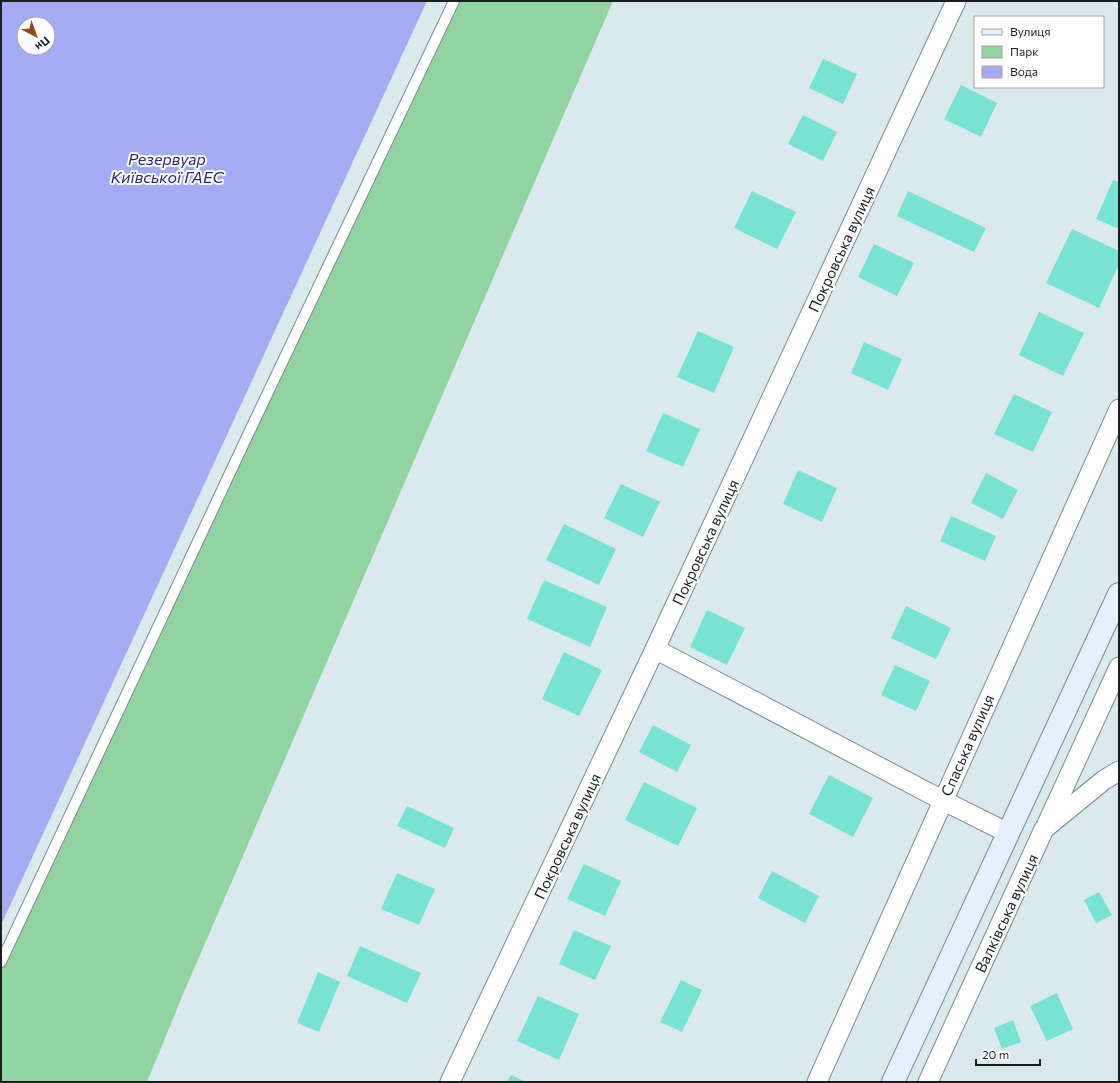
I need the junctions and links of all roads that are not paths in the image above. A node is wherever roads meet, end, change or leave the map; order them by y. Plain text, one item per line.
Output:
1 (454, 1) edge
2 (956, 1) edge
3 (1119, 409) edge
4 (1119, 594) edge
5 (656, 649) junction
6 (1119, 667) edge
7 (1119, 771) edge
8 (942, 800) junction
9 (1044, 829) junction
10 (1008, 833) junction
11 (1, 962) edge
12 (450, 1082) edge
13 (817, 1082) edge
14 (893, 1082) edge
15 (928, 1082) edge

1 - 11 lane
2 - 5 street, Покровська вулиця
3 - 8 street, Спаська вулиця
4 - 10 street
5 - 8 street
5 - 12 street, Покровська вулиця
6 - 9 street
7 - 9 street, Валківська вулиця
8 - 10 street
8 - 13 street, Спаська вулиця
9 - 15 street, Валківська вулиця
10 - 14 street

